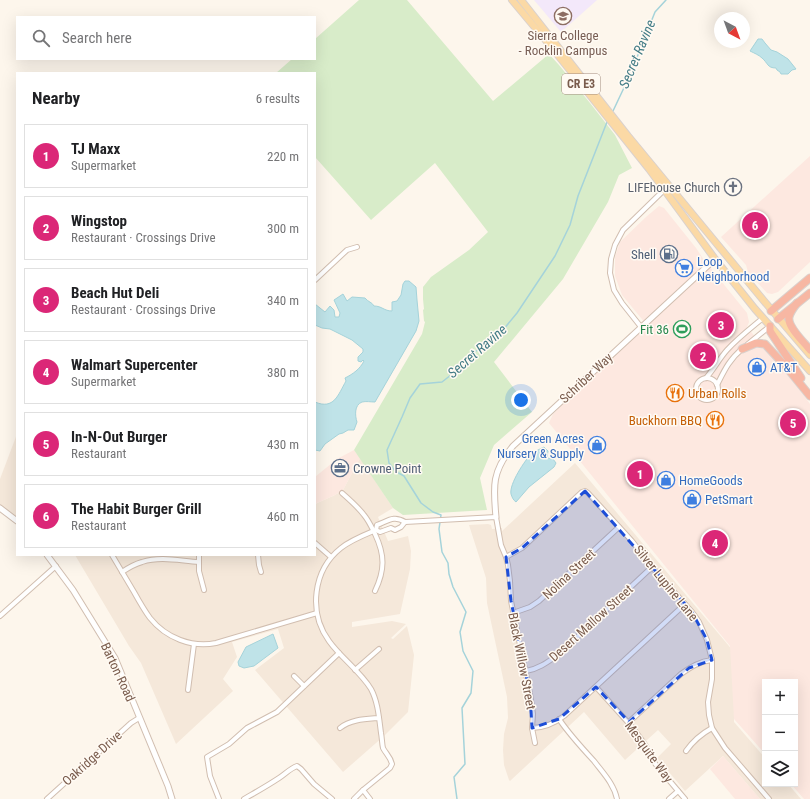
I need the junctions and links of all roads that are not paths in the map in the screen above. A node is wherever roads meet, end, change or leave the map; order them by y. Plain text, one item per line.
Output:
1 (512, 0) edge
2 (521, 0) edge
3 (666, 188) junction
4 (356, 246) dead end
5 (715, 259) junction
6 (810, 278) edge
7 (316, 279) edge
8 (810, 293) edge
9 (797, 303) junction
10 (772, 311) junction
11 (763, 318) junction
12 (778, 318) junction
13 (770, 326) junction
14 (641, 327) junction
15 (742, 349) junction
16 (810, 350) edge
17 (810, 356) edge
18 (810, 371) edge
19 (706, 378) junction
20 (717, 385) junction
21 (810, 391) edge
22 (810, 396) edge
23 (342, 493) dead end
24 (0, 508) edge
25 (496, 517) junction
26 (16, 520) edge
27 (390, 520) junction
28 (405, 522) junction
29 (619, 527) junction
30 (391, 528) junction
31 (375, 531) junction
32 (316, 544) edge
33 (48, 556) edge
34 (113, 556) edge
35 (199, 556) edge
36 (258, 556) edge
37 (331, 557) junction
38 (506, 557) junction
39 (199, 562) junction
40 (56, 566) junction
41 (652, 567) junction
42 (122, 572) junction
43 (261, 572) dead end
44 (204, 590) dead end
45 (375, 590) dead end
46 (685, 604) junction
47 (317, 613) junction
48 (513, 613) junction
49 (0, 616) edge
50 (194, 644) junction
51 (380, 649) dead end
52 (339, 653) junction
53 (712, 660) junction
54 (355, 670) junction
55 (526, 671) junction
56 (294, 676) dead end
57 (304, 686) junction
58 (596, 687) junction
59 (188, 690) dead end
60 (139, 718) junction
61 (379, 718) junction
62 (559, 719) junction
63 (629, 722) junction
64 (340, 728) dead end
65 (532, 728) junction
66 (712, 728) junction
67 (535, 743) dead end
68 (686, 751) dead end
69 (363, 790) junction
70 (678, 791) junction
71 (47, 799) edge
72 (172, 799) edge
73 (219, 799) edge
74 (244, 799) edge
75 (332, 799) edge
76 (354, 799) edge
77 (370, 799) edge
78 (617, 799) edge
79 (669, 799) edge
80 (685, 799) edge
81 (769, 799) edge

1 - 3 main road, CR E3
2 - 3 main road, CR E3
3 - 5 main road, CR E3
3 - 10 main road, CR E3
3 - 14 street
4 - 7 street
5 - 11 main road, CR E3
5 - 14 street, Schriber Way
6 - 10 highway
8 - 9 highway
9 - 12 highway
9 - 16 highway
10 - 11 main road
10 - 12 main road, CR E3
11 - 13 main road, CR E3
11 - 19 street
12 - 13 main road
12 - 17 main road, CR E3
13 - 15 street
13 - 18 main road, CR E3
13 - 21 highway
14 - 25 street, Schriber Way
15 - 20 street
15 - 22 highway
19 - 20 street
19 - 20 street
23 - 31 street
24 - 26 street
25 - 28 street
25 - 38 street, Black Willow Street
27 - 28 street
27 - 30 street
27 - 31 street
28 - 30 street
29 - 38 street, Silver Lupine Lane
29 - 41 street, Silver Lupine Lane
29 - 48 street, Nolina Street
30 - 31 street
31 - 37 street
31 - 45 street
32 - 37 street
33 - 40 street, Barton Road
34 - 42 street
35 - 39 street
36 - 43 street
37 - 47 street
38 - 48 street, Black Willow Street
39 - 42 street
39 - 44 street
40 - 49 street
40 - 60 street, Barton Road
41 - 46 street, Silver Lupine Lane
41 - 55 street, Desert Mallow Street
42 - 50 street
46 - 53 street, Silver Lupine Lane
46 - 58 street, Black Willow Street
47 - 50 street
47 - 52 street
48 - 55 street, Black Willow Street
50 - 59 street
51 - 54 street
52 - 54 street
52 - 57 street
53 - 63 street
53 - 66 street, Silver Lupine Lane
54 - 61 street
55 - 65 street, Black Willow Street
56 - 57 street
57 - 73 street
58 - 62 street, Black Willow Street
58 - 63 street, Mesquite Way
60 - 71 street, Oakridge Drive
60 - 72 street, Barton Road
61 - 64 street
61 - 69 street
62 - 65 street, Black Willow Street
62 - 78 street
63 - 70 street, Mesquite Way
65 - 67 street
66 - 68 street
66 - 81 street, Silver Lupine Lane
69 - 76 street
69 - 77 street
70 - 79 street
70 - 80 street, Mesquite Way
74 - 75 street

